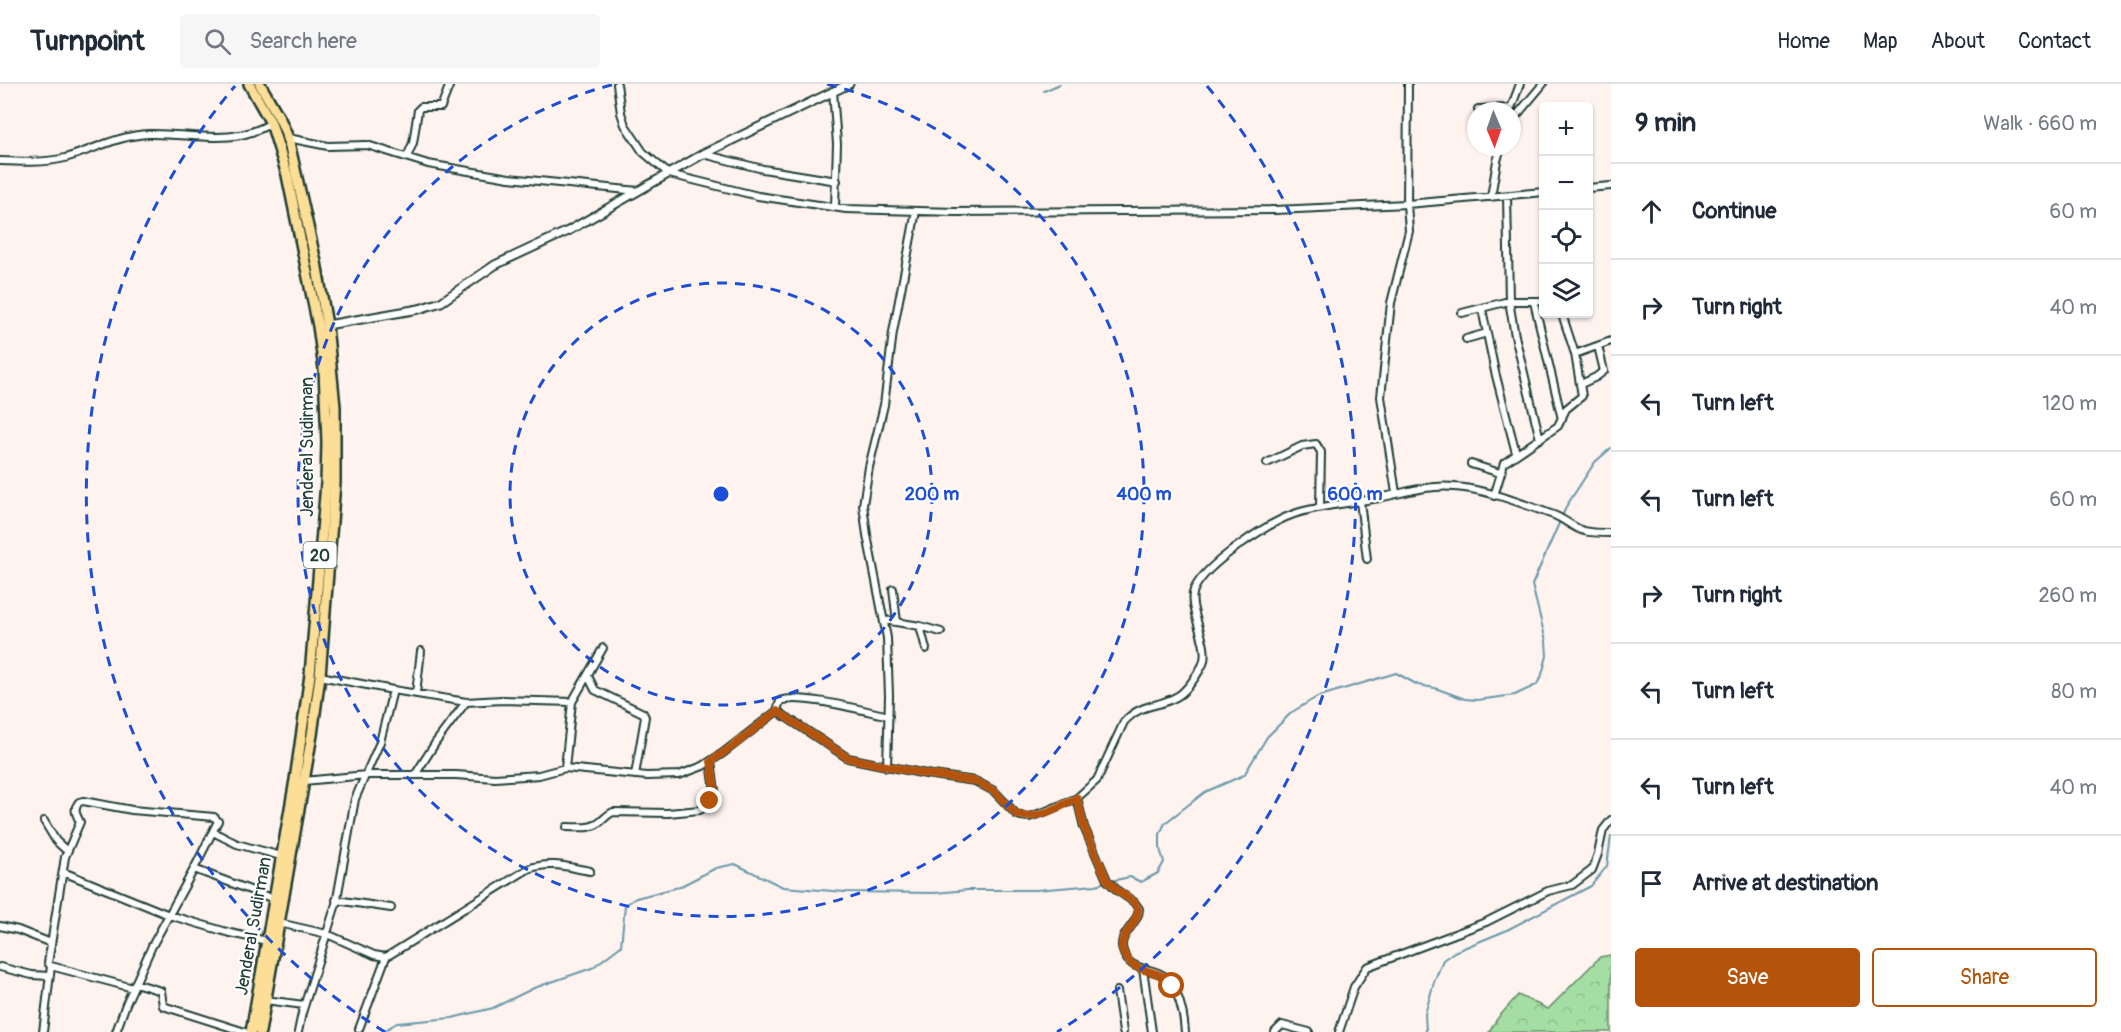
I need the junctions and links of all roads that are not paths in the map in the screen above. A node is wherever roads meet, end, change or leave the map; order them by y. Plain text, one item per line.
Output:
1 (249, 84) edge
2 (260, 84) edge
3 (450, 84) edge
4 (617, 84) edge
5 (849, 84) edge
6 (1408, 84) edge
7 (1520, 84) edge
8 (1543, 84) edge
9 (833, 91) junction
10 (1514, 102) edge
11 (1521, 111) edge
12 (271, 123) junction
13 (288, 138) junction
14 (703, 154) junction
15 (407, 156) junction
16 (1498, 156) edge
17 (0, 161) edge
18 (669, 174) junction
19 (837, 181) junction
20 (1611, 186) edge
21 (1593, 188) edge
22 (638, 191) junction
23 (1539, 192) edge
24 (1507, 195) junction
25 (1491, 197) junction
26 (1407, 204) junction
27 (835, 207) junction
28 (916, 211) junction
29 (1509, 301) junction
30 (1534, 302) junction
31 (1539, 302) edge
32 (1482, 309) junction
33 (1462, 313) dead end
34 (1563, 318) edge
35 (327, 325) junction
36 (1487, 333) junction
37 (1466, 339) dead end
38 (1611, 340) edge
39 (1598, 346) junction
40 (1575, 354) junction
41 (1581, 384) junction
42 (1562, 419) junction
43 (1540, 439) junction
44 (1516, 453) junction
45 (1267, 463) dead end
46 (1471, 464) dead end
47 (1500, 473) junction
48 (1396, 494) junction
49 (1494, 496) junction
50 (1360, 501) junction
51 (1320, 507) junction
52 (1611, 532) edge
53 (1367, 559) dead end
54 (893, 589) dead end
55 (884, 620) junction
56 (897, 622) junction
57 (920, 626) junction
58 (941, 632) dead end
59 (603, 648) dead end
60 (926, 649) dead end
61 (421, 651) dead end
62 (588, 675) junction
63 (320, 676) junction
64 (393, 690) junction
65 (416, 693) junction
66 (466, 702) junction
67 (572, 702) junction
68 (777, 711) junction
69 (888, 716) junction
70 (711, 761) junction
71 (887, 767) junction
72 (565, 768) junction
73 (366, 775) junction
74 (416, 775) junction
75 (635, 775) junction
76 (304, 781) junction
77 (1077, 798) junction
78 (1611, 820) edge
79 (44, 821) dead end
80 (567, 827) dead end
81 (213, 832) junction
82 (67, 851) junction
83 (281, 856) junction
84 (194, 869) junction
85 (590, 871) dead end
86 (63, 873) junction
87 (274, 899) junction
88 (336, 900) junction
89 (391, 908) dead end
90 (169, 915) junction
91 (279, 923) junction
92 (0, 926) edge
93 (327, 934) junction
94 (267, 941) junction
95 (51, 943) junction
96 (386, 957) junction
97 (51, 966) junction
98 (0, 967) edge
99 (1143, 969) junction
100 (50, 976) junction
101 (134, 986) junction
102 (1117, 991) dead end
103 (266, 1000) junction
104 (304, 1005) junction
105 (359, 1029) dead end
106 (43, 1032) edge
107 (116, 1032) edge
108 (245, 1032) edge
109 (251, 1032) edge
110 (260, 1032) edge
111 (298, 1032) edge
112 (1123, 1032) edge
113 (1152, 1032) edge
114 (1185, 1032) edge
115 (1275, 1032) edge
116 (1309, 1032) edge
117 (1339, 1032) edge

1 - 12 highway, Jenderal Sudirman / 20
2 - 13 highway, 20
3 - 15 street
4 - 18 street
5 - 9 street
6 - 26 street
7 - 10 street
8 - 11 street
9 - 14 street
9 - 19 street
12 - 17 street
12 - 83 highway, Jenderal Sudirman / 20
13 - 15 street
13 - 35 highway, 20
14 - 18 street
14 - 19 street
15 - 22 street
16 - 25 street
18 - 22 street
18 - 27 street
19 - 27 street
20 - 21 street
22 - 35 street
23 - 24 street
24 - 25 street
24 - 29 street
25 - 26 street
26 - 28 street
26 - 48 street
27 - 28 street
28 - 55 street
29 - 30 street
29 - 32 street
29 - 43 street
30 - 31 street
30 - 42 street
32 - 33 street
32 - 36 street
34 - 40 street
35 - 63 highway, 20
36 - 37 street
36 - 44 street
38 - 39 street
39 - 40 street
39 - 41 street
40 - 41 street
41 - 42 street
42 - 43 street
43 - 44 street
44 - 47 street
45 - 51 street
46 - 47 street
47 - 49 street
48 - 49 street
48 - 50 street
49 - 52 street
50 - 51 street
50 - 53 street
51 - 77 street
54 - 56 street
55 - 56 street
55 - 69 street
56 - 57 street
57 - 58 street
57 - 60 street
59 - 62 street
61 - 65 street
62 - 67 street
62 - 75 street
63 - 64 street
63 - 76 highway, 20
64 - 65 street
64 - 73 street
65 - 66 street
66 - 67 street
66 - 74 street
67 - 72 street
68 - 69 street
68 - 70 street
68 - 71 street
69 - 71 street
70 - 75 street
70 - 80 street
71 - 77 street
72 - 74 street
72 - 75 street
73 - 74 street
73 - 76 street
73 - 88 street
76 - 91 highway, 20
77 - 99 street
78 - 117 street
79 - 82 street
81 - 82 street
81 - 83 street
81 - 84 street
82 - 86 street
83 - 87 highway, Jenderal Sudirman / 20
84 - 87 street
84 - 90 street
85 - 96 street
86 - 90 street
86 - 95 street
87 - 94 highway, Jenderal Sudirman / 20
88 - 89 street
88 - 93 street
90 - 94 street
90 - 101 street
91 - 93 street
91 - 103 highway, 20
92 - 95 street
93 - 96 street
93 - 104 street
94 - 109 highway, Jenderal Sudirman / 20
95 - 97 street
96 - 105 street
97 - 100 street
97 - 101 street
98 - 100 street
99 - 113 street
99 - 114 street
100 - 106 street
101 - 107 street
101 - 108 street
102 - 112 street
103 - 104 street
103 - 110 highway, 20
104 - 111 street
115 - 116 street

